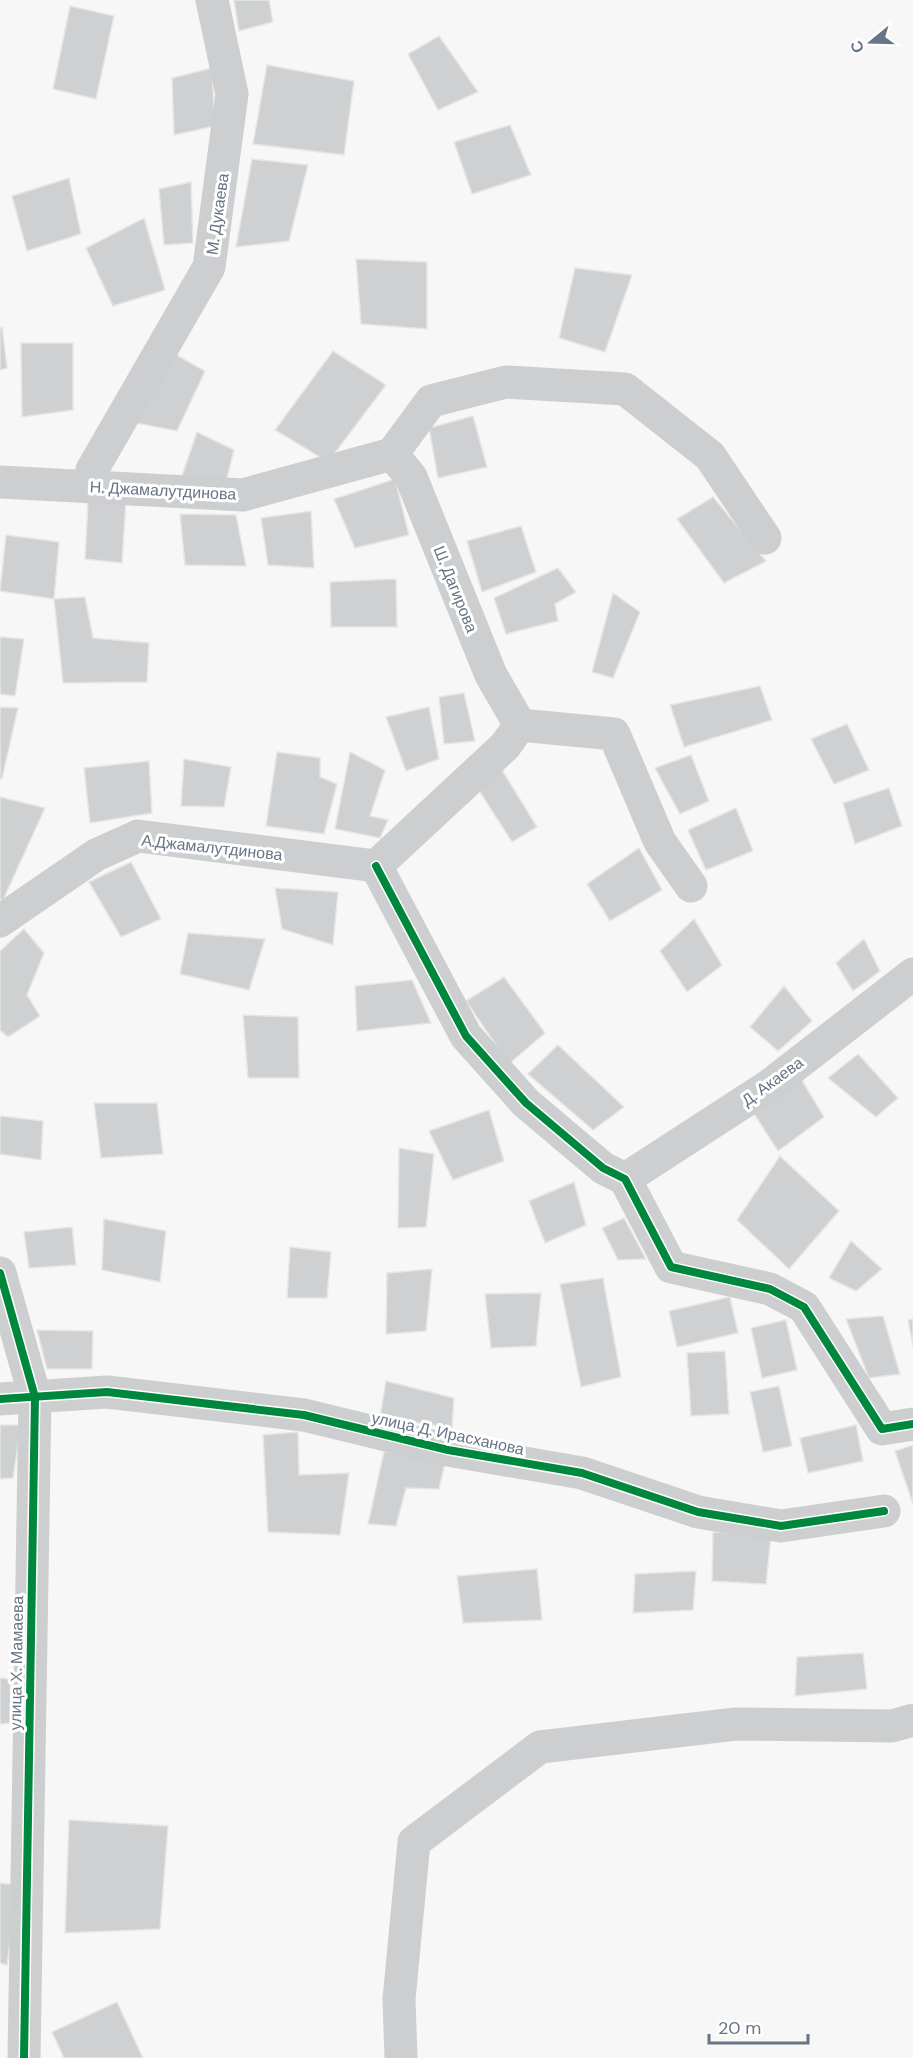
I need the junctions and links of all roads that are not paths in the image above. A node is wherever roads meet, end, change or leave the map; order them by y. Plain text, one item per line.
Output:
1 (212, 0) edge
2 (392, 454) junction
3 (92, 470) dead end
4 (0, 482) edge
5 (765, 538) dead end
6 (520, 725) junction
7 (376, 866) junction
8 (691, 886) dead end
9 (0, 921) edge
10 (913, 974) edge
11 (625, 1179) junction
12 (0, 1273) edge
13 (35, 1397) junction
14 (0, 1399) edge
15 (913, 1424) edge
16 (884, 1511) dead end
17 (913, 1720) edge
18 (24, 2058) edge
19 (401, 2058) edge

1 - 3 street, М. Дукаева
2 - 4 street, Н. Джамалутдинова
2 - 5 street
2 - 6 street, Ш. Дагирова
6 - 7 street
6 - 8 street
7 - 9 street, А.Джамалутдинова
7 - 11 street
10 - 11 street, Д. Акаева
11 - 15 street
12 - 13 street, улица Х. Мамаева
13 - 14 street, улица Д. Ирасханова
13 - 16 street, улица Д. Ирасханова
13 - 18 street, улица Х. Мамаева
17 - 19 street

